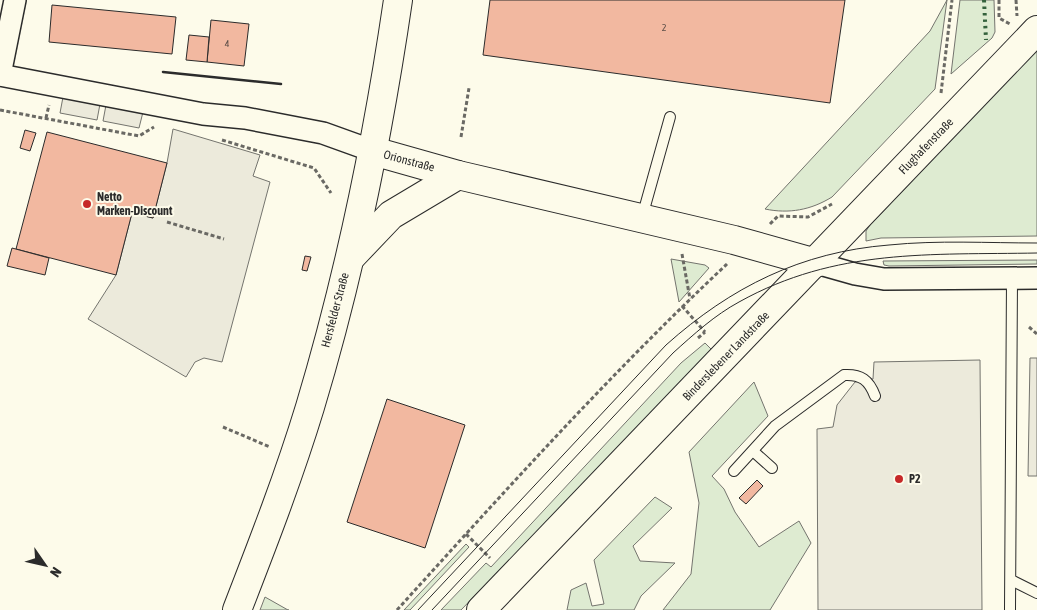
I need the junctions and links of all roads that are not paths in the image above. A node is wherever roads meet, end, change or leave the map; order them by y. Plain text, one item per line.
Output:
1 (15, 0) edge
2 (398, 0) edge
3 (1027, 29) edge
4 (0, 75) edge
5 (670, 117) dead end
6 (373, 151) junction
7 (458, 175) junction
8 (642, 218) junction
9 (349, 260) junction
10 (816, 263) junction
11 (1037, 278) edge
12 (1012, 279) junction
13 (875, 396) dead end
14 (753, 451) junction
15 (772, 468) dead end
16 (734, 471) dead end
17 (1011, 580) junction
18 (1037, 594) edge
19 (237, 610) edge
20 (481, 610) edge
21 (1010, 610) edge

1 - 4 street
2 - 6 street, Hersfelder Straße
3 - 10 street, Flughafenstraße
4 - 6 street, Orionstraße
5 - 8 lane
6 - 7 street, Orionstraße
6 - 9 street, Hersfelder Straße
7 - 8 street, Orionstraße
7 - 9 street
8 - 10 street, Orionstraße
9 - 19 street, Hersfelder Straße
10 - 12 street
10 - 20 street, Binderslebener Landstraße
11 - 12 street
12 - 17 lane
13 - 14 lane
14 - 15 lane
14 - 16 lane
17 - 18 lane
17 - 21 lane

